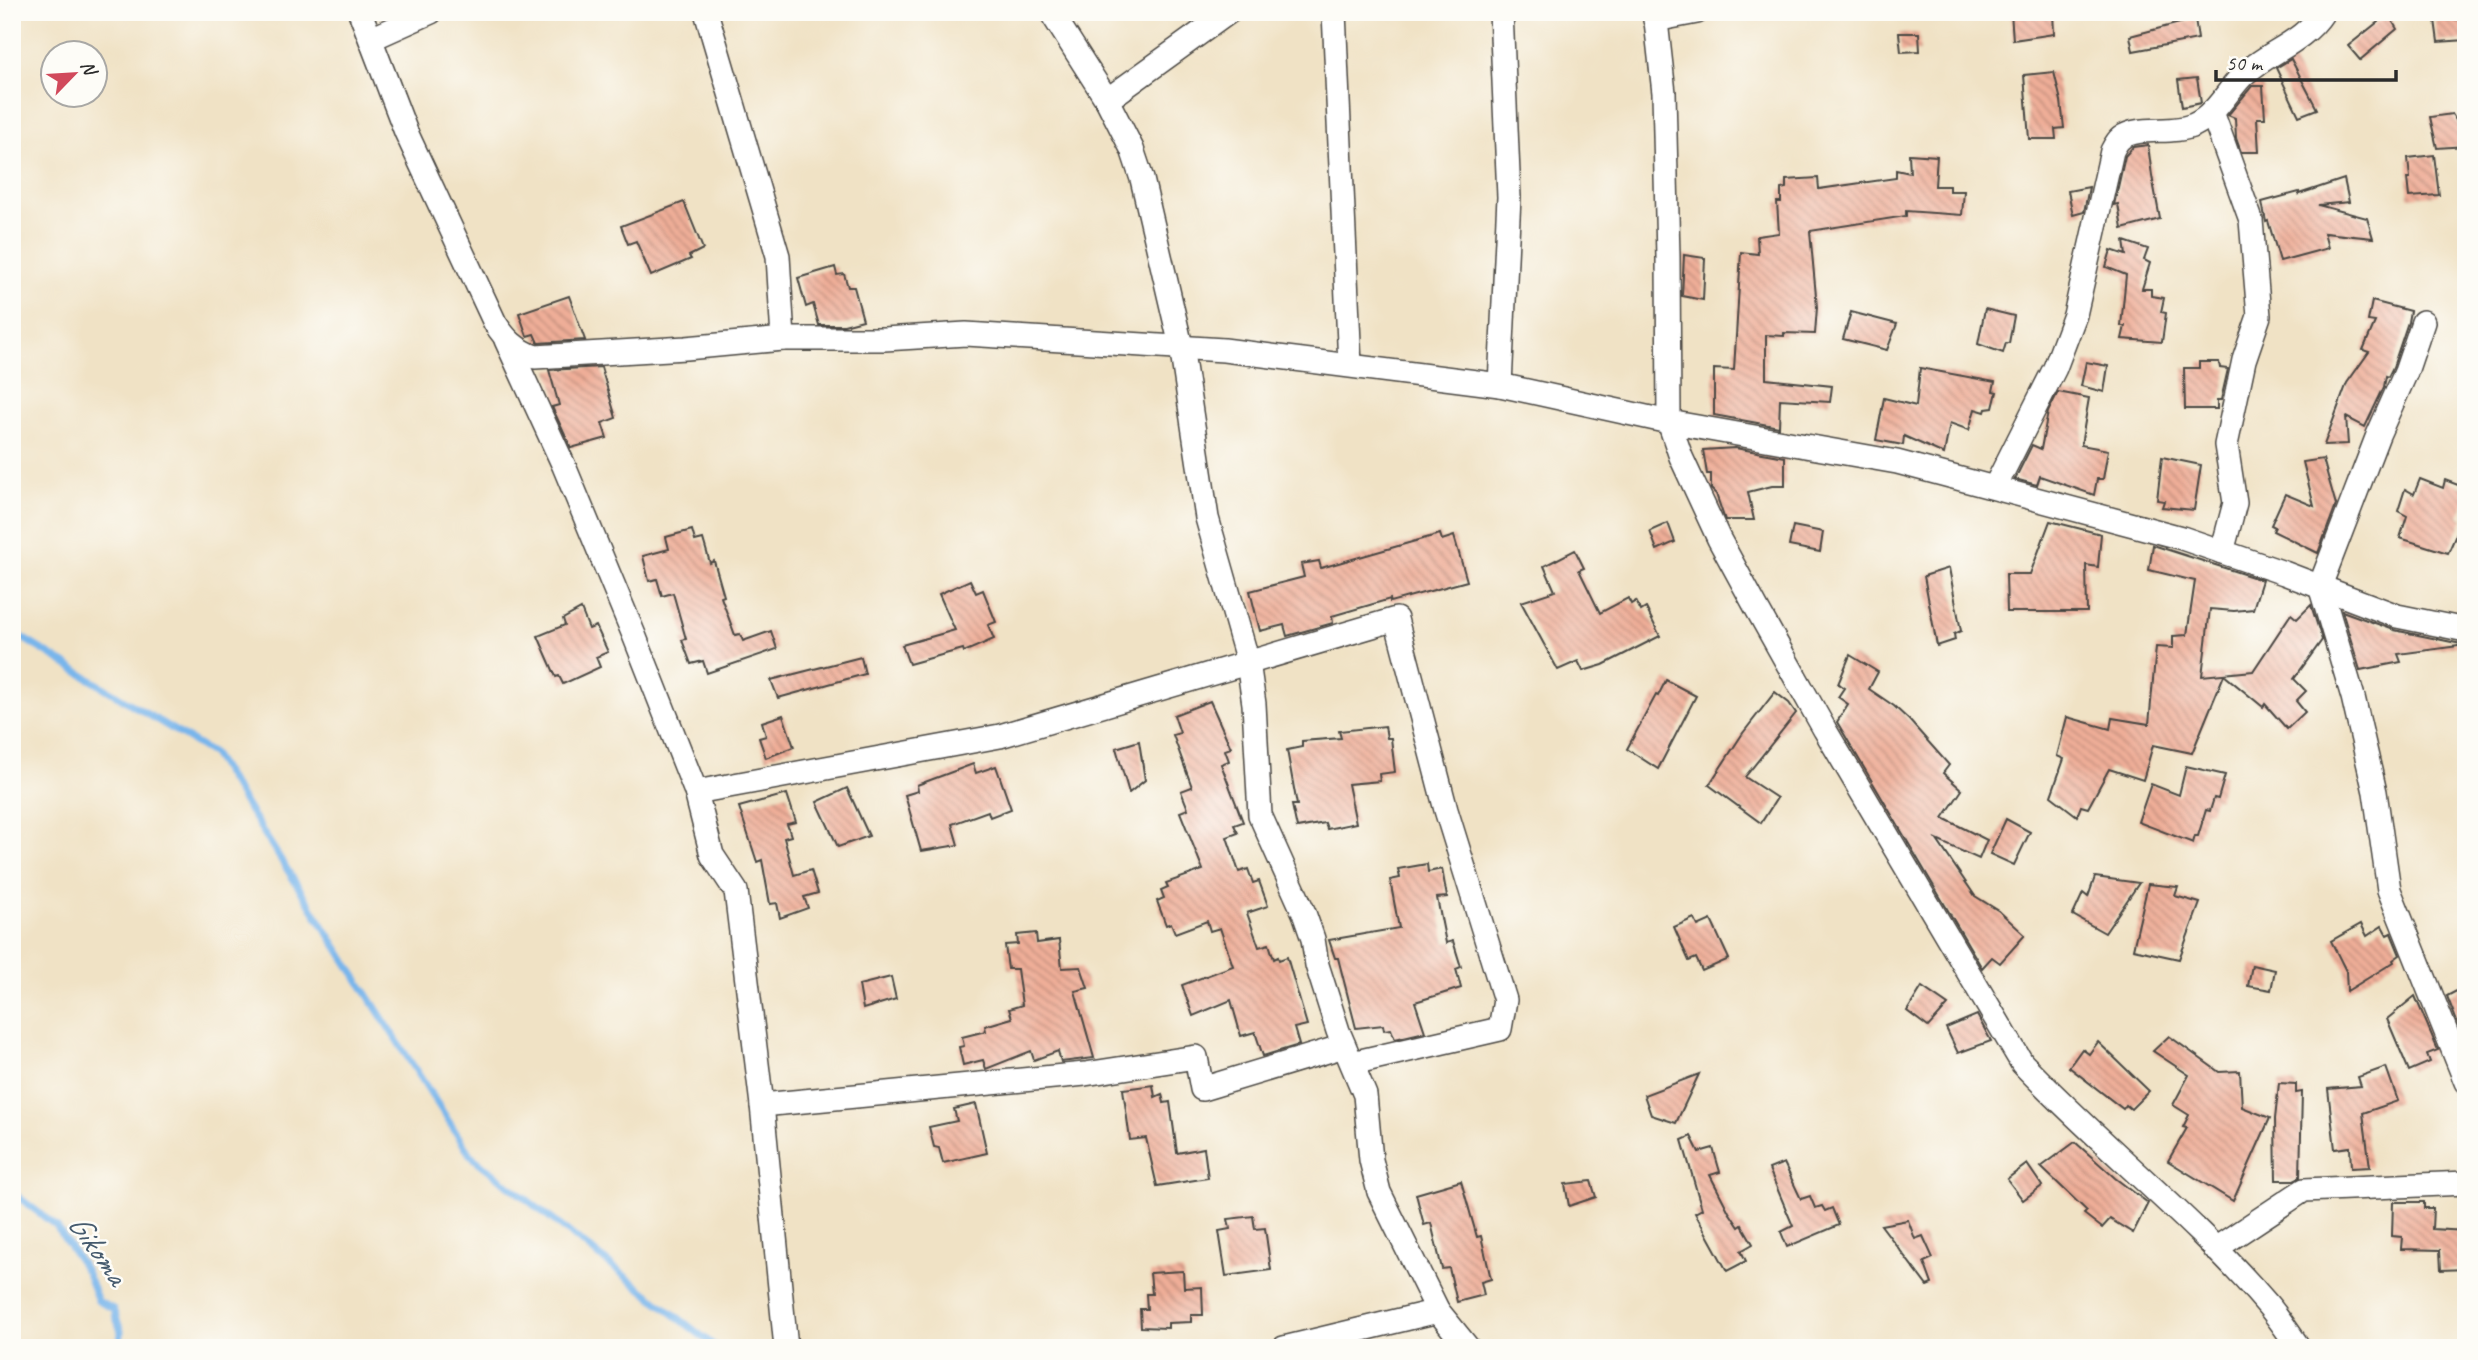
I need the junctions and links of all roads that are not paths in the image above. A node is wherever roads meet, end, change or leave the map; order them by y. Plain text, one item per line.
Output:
1 (360, 12) edge
2 (431, 12) edge
3 (706, 12) edge
4 (1051, 12) edge
5 (1229, 12) edge
6 (1334, 12) edge
7 (1501, 12) edge
8 (1697, 12) edge
9 (2323, 12) edge
10 (1655, 16) edge
11 (371, 39) junction
12 (1107, 100) junction
13 (2212, 112) junction
14 (2423, 322) dead end
15 (783, 338) junction
16 (506, 340) junction
17 (1181, 346) junction
18 (1350, 365) junction
19 (1500, 385) junction
20 (1669, 422) junction
21 (1995, 487) junction
22 (2222, 552) junction
23 (2320, 586) junction
24 (2466, 630) edge
25 (1248, 662) junction
26 (696, 792) junction
27 (1348, 1054) junction
28 (2466, 1082) edge
29 (762, 1105) junction
30 (2466, 1183) edge
31 (2215, 1249) junction
32 (1438, 1311) junction
33 (786, 1348) edge
34 (1284, 1348) edge
35 (1468, 1348) edge
36 (2299, 1348) edge

1 - 11 street
2 - 11 street
3 - 15 street
4 - 12 street
5 - 12 street
6 - 18 street
7 - 19 street
8 - 10 street
9 - 13 street
10 - 20 street
11 - 16 street
12 - 17 street
13 - 21 street
13 - 22 street
14 - 23 street
15 - 16 street
15 - 17 street
16 - 26 street
17 - 18 street
17 - 25 street
18 - 19 street
19 - 20 street
20 - 21 street
20 - 31 street
21 - 22 street
22 - 23 street
23 - 24 street
23 - 28 street
25 - 26 street
25 - 27 street
25 - 27 street
26 - 29 street
27 - 29 street
27 - 32 street
29 - 33 street
30 - 31 street
31 - 36 street
32 - 34 street
32 - 35 street

